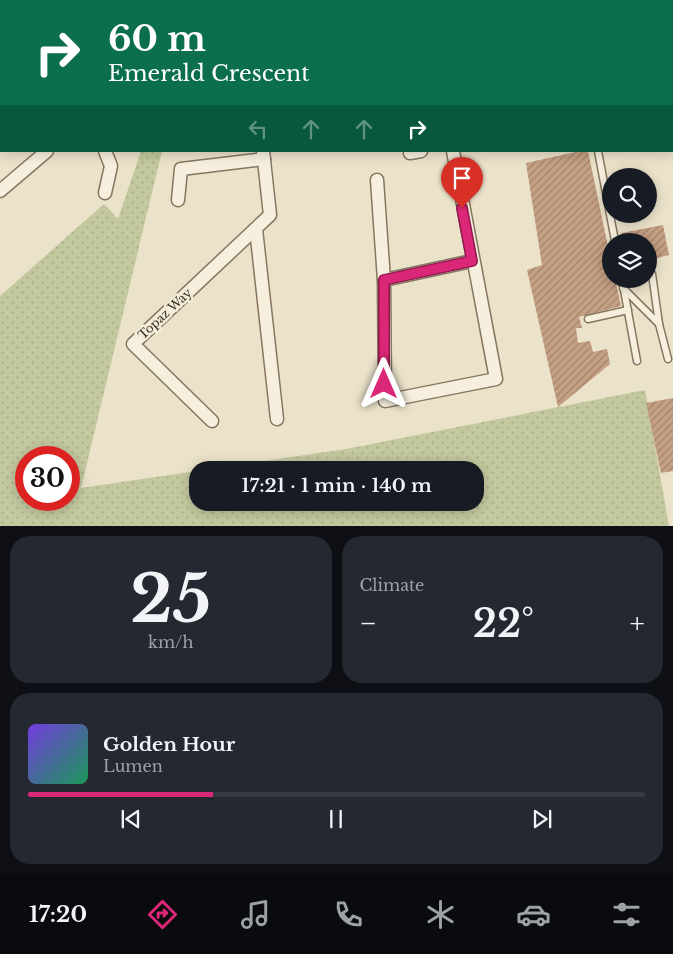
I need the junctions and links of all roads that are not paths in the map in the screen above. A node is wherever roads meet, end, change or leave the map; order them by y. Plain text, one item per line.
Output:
1 (46, 152) edge
2 (105, 152) edge
3 (453, 152) edge
4 (598, 152) edge
5 (264, 155) edge
6 (376, 180) dead end
7 (0, 190) edge
8 (105, 193) dead end
9 (178, 200) dead end
10 (256, 228) junction
11 (613, 233) edge
12 (472, 261) junction
13 (384, 280) junction
14 (623, 288) joint
15 (654, 288) edge
16 (628, 310) junction
17 (588, 319) dead end
18 (659, 324) junction
19 (668, 359) dead end
20 (637, 361) dead end
21 (277, 419) dead end
22 (212, 420) dead end

1 - 7 street
2 - 8 street
3 - 12 street
4 - 11 lane
5 - 9 street, Topaz Way
5 - 10 street, Topaz Way
6 - 13 street
10 - 21 street
10 - 22 street, Topaz Way
12 - 13 street
12 - 13 street
14 - 16 lane
14 - 18 lane
15 - 18 lane
16 - 17 lane
16 - 20 lane
18 - 19 lane

